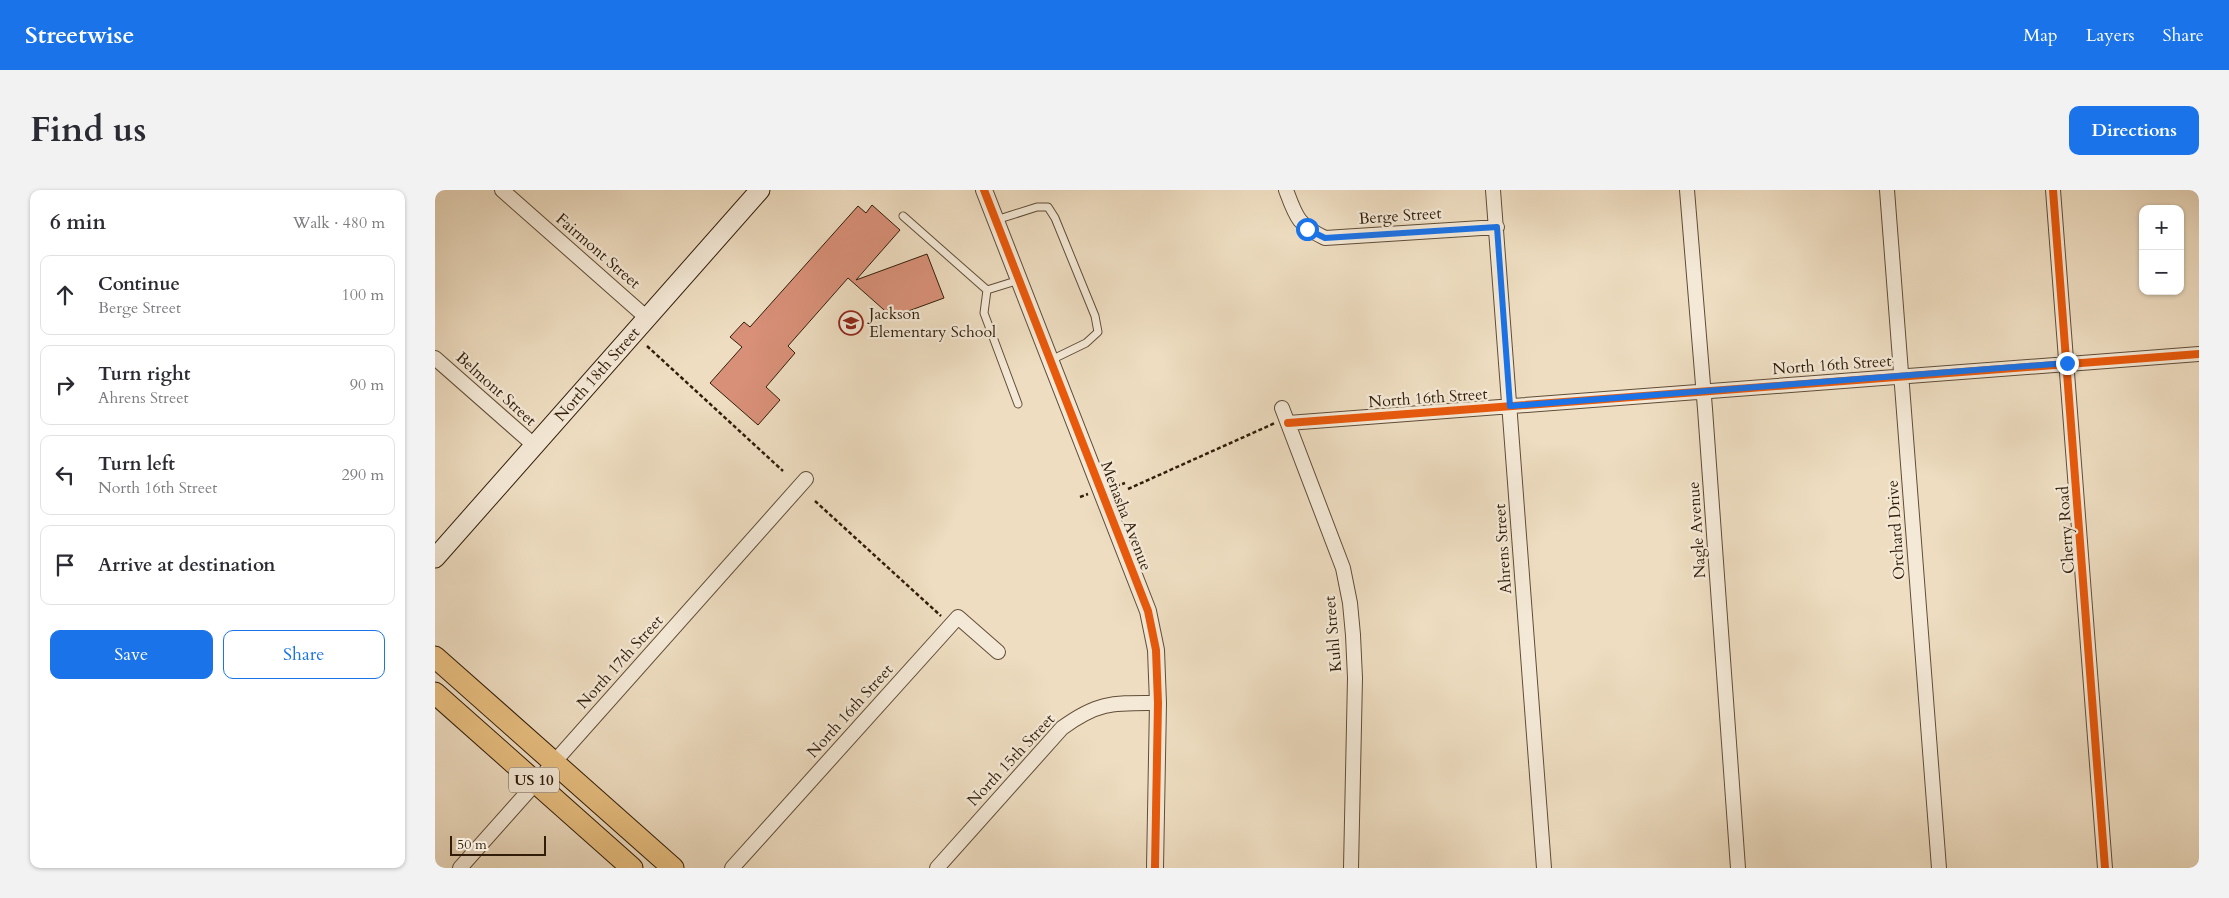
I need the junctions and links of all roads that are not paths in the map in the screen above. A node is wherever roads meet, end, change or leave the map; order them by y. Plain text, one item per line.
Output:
1 (502, 190) edge
2 (759, 190) edge
3 (984, 190) edge
4 (1286, 190) edge
5 (1493, 190) edge
6 (1687, 190) edge
7 (1887, 190) edge
8 (2053, 190) edge
9 (903, 216) dead end
10 (996, 220) junction
11 (1497, 227) junction
12 (1019, 280) junction
13 (987, 290) junction
14 (647, 318) junction
15 (2199, 354) edge
16 (435, 358) edge
17 (1051, 361) junction
18 (2067, 363) junction
19 (1902, 377) junction
20 (1704, 392) junction
21 (1018, 404) dead end
22 (1510, 406) junction
23 (1282, 408) dead end
24 (1281, 423) junction
25 (535, 446) junction
26 (806, 480) dead end
27 (435, 558) edge
28 (998, 652) dead end
29 (435, 657) edge
30 (435, 693) edge
31 (1158, 702) junction
32 (554, 763) junction
33 (536, 782) junction
34 (460, 868) edge
35 (632, 868) edge
36 (673, 868) edge
37 (732, 868) edge
38 (937, 868) edge
39 (1155, 868) edge
40 (1351, 868) edge
41 (1543, 868) edge
42 (1738, 868) edge
43 (1939, 868) edge
44 (2105, 868) edge

1 - 14 street, Fairmont Street
2 - 14 main road, North 18th Street
3 - 10 street, Menasha Avenue
4 - 11 street, Berge Street
5 - 11 street, Ahrens Street
6 - 20 street, Nagle Avenue
7 - 19 street, Orchard Drive
8 - 18 street, Cherry Road
9 - 13 lane
10 - 12 street, Menasha Avenue
10 - 17 lane
11 - 22 street, Ahrens Street
12 - 13 lane
12 - 17 street, Menasha Avenue
13 - 21 lane
14 - 25 main road, North 18th Street
15 - 18 street, North 16th Street
16 - 25 street, Belmont Street
17 - 31 street, Menasha Avenue
18 - 19 street, North 16th Street
18 - 44 street, Cherry Road
19 - 20 street, North 16th Street
19 - 43 street, Orchard Drive
20 - 22 street, North 16th Street
20 - 42 street, Nagle Avenue
22 - 24 street, North 16th Street
22 - 41 street, Ahrens Street
23 - 24 street, Kuhl Street
24 - 40 street, Kuhl Street
25 - 27 main road, North 18th Street
26 - 32 street, North 17th Street
28 - 37 street, North 16th Street
29 - 32 main road, US 10
30 - 33 main road, US 10
31 - 38 street, North 15th Street
31 - 39 street, Menasha Avenue
32 - 33 street, North 17th Street
32 - 36 main road, US 10
33 - 34 street, North 17th Street
33 - 35 main road, US 10

